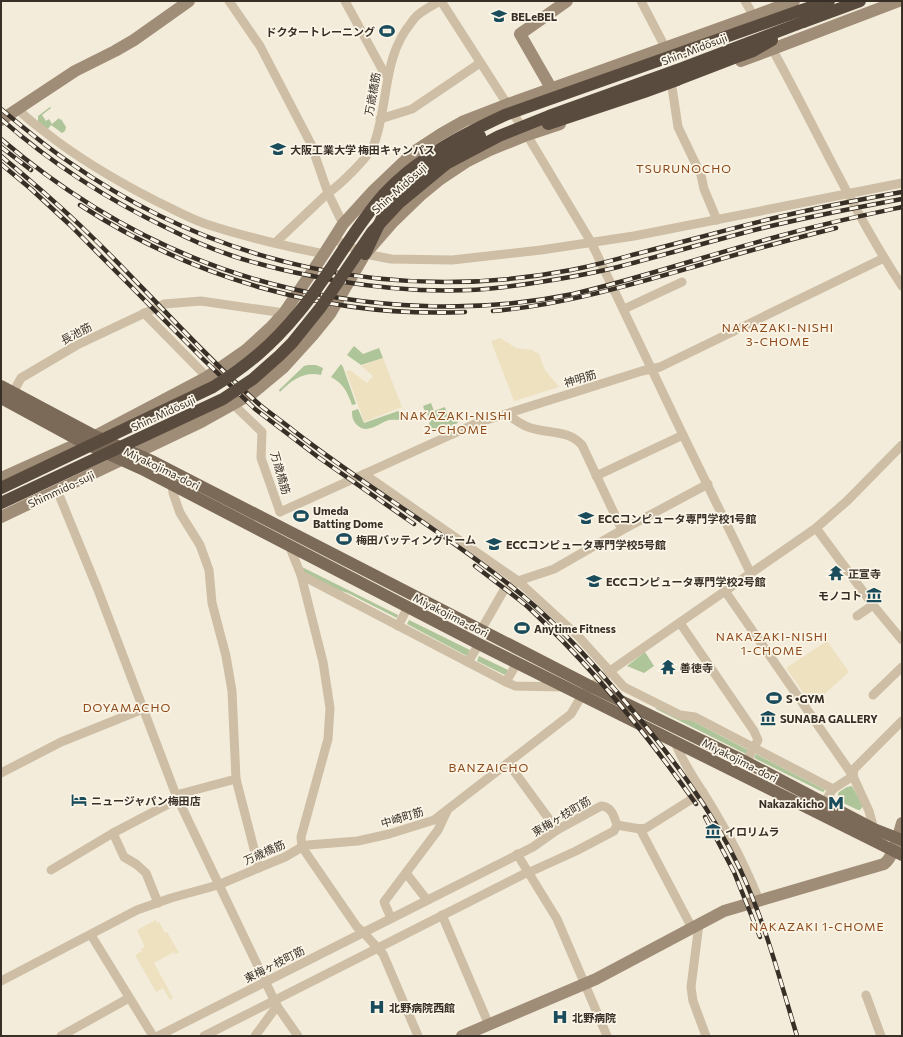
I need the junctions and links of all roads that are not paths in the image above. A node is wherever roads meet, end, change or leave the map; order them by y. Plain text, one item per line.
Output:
1 (189, 1) edge
2 (229, 1) edge
3 (345, 1) edge
4 (440, 1) edge
5 (567, 1) edge
6 (641, 1) edge
7 (745, 1) edge
8 (830, 1) edge
9 (860, 1) edge
10 (899, 1) edge
11 (798, 12) edge
12 (754, 16) junction
13 (665, 47) junction
14 (773, 50) junction
15 (480, 63) junction
16 (387, 76) junction
17 (672, 87) junction
18 (551, 88) junction
19 (508, 104) junction
20 (18, 108) junction
21 (1, 120) edge
22 (380, 120) junction
23 (527, 135) junction
24 (902, 184) edge
25 (328, 194) junction
26 (849, 194) junction
27 (717, 220) junction
28 (343, 224) junction
29 (334, 239) junction
30 (591, 242) junction
31 (274, 243) junction
32 (324, 254) junction
33 (365, 254) junction
34 (884, 258) junction
35 (682, 282) dead end
36 (902, 286) edge
37 (624, 309) junction
38 (144, 313) junction
39 (284, 313) junction
40 (652, 369) junction
41 (207, 377) junction
42 (1, 386) edge
43 (7, 398) edge
44 (234, 404) junction
45 (506, 414) junction
46 (683, 435) junction
47 (96, 436) junction
48 (82, 442) junction
49 (902, 445) edge
50 (133, 454) junction
51 (120, 460) junction
52 (364, 474) junction
53 (596, 476) junction
54 (1, 478) edge
55 (708, 484) junction
56 (172, 485) junction
57 (1, 488) edge
58 (57, 490) junction
59 (1, 503) edge
60 (280, 512) junction
61 (1, 517) edge
62 (274, 524) junction
63 (816, 528) junction
64 (622, 530) junction
65 (268, 535) junction
66 (289, 545) junction
67 (750, 572) junction
68 (301, 575) junction
69 (518, 581) junction
70 (725, 591) junction
71 (873, 605) junction
72 (408, 607) junction
73 (857, 616) dead end
74 (680, 623) junction
75 (398, 626) junction
76 (481, 630) junction
77 (902, 640) edge
78 (479, 644) junction
79 (468, 662) junction
80 (517, 663) junction
81 (902, 667) edge
82 (610, 671) junction
83 (506, 682) junction
84 (565, 687) junction
85 (587, 691) junction
86 (873, 695) dead end
87 (143, 709) junction
88 (902, 721) edge
89 (675, 742) junction
90 (754, 747) junction
91 (746, 762) junction
92 (508, 763) junction
93 (1, 773) edge
94 (853, 776) junction
95 (236, 779) junction
96 (833, 789) junction
97 (703, 792) junction
98 (177, 797) junction
99 (824, 803) junction
100 (448, 808) junction
101 (902, 823) edge
102 (617, 825) junction
103 (640, 828) junction
104 (874, 829) junction
105 (557, 830) junction
106 (113, 833) junction
107 (900, 839) edge
108 (302, 847) junction
109 (898, 853) edge
110 (517, 854) junction
111 (259, 868) junction
112 (51, 870) dead end
113 (528, 872) junction
114 (406, 873) junction
115 (218, 885) junction
116 (427, 900) junction
117 (759, 900) junction
118 (158, 903) junction
119 (442, 915) junction
120 (391, 918) junction
121 (696, 926) junction
122 (363, 932) junction
123 (90, 934) junction
124 (378, 948) junction
125 (1, 981) edge
126 (266, 982) junction
127 (584, 984) junction
128 (866, 994) dead end
129 (129, 998) junction
130 (276, 1003) junction
131 (489, 1025) junction
132 (79, 1032) edge
133 (215, 1034) edge
134 (61, 1036) edge
135 (153, 1036) edge
136 (158, 1036) edge
137 (204, 1036) edge
138 (255, 1036) edge
139 (298, 1036) edge
140 (418, 1036) edge
141 (462, 1036) edge
142 (607, 1036) edge
143 (706, 1036) edge
144 (880, 1036) edge

1 - 20 street
2 - 25 street
3 - 16 street
4 - 15 street
4 - 16 street, 万歳橋筋
5 - 18 street
6 - 13 street
7 - 12 street
8 - 11 highway, Shin-Midōsuji
9 - 11 highway, Shin-Midōsuji
10 - 14 street, Shimmido-suji
11 - 12 street
11 - 33 highway, bridge
11 - 57 highway, bridge
11 - 59 highway, Shin-Midōsuji, bridge
12 - 13 street
12 - 14 street
13 - 18 street
14 - 17 street, Shimmido-suji
14 - 26 street
15 - 19 street
15 - 22 street
16 - 22 street, 万歳橋筋
17 - 23 street, Shimmido-suji
17 - 27 street
18 - 19 street
19 - 23 street
19 - 28 street
20 - 21 street
20 - 31 street
22 - 25 street, 万歳橋筋
23 - 30 street
23 - 33 street, Shimmido-suji
24 - 26 street
25 - 28 street
25 - 31 street, 万歳橋筋
26 - 27 street
26 - 34 street
27 - 30 street
28 - 29 street
29 - 32 street
29 - 33 street
30 - 33 street
30 - 37 street
31 - 32 street
32 - 39 street
33 - 44 street, Shimmido-suji
34 - 36 street
34 - 40 street, 神明筋
35 - 37 street
37 - 40 street
38 - 39 street, 長池筋
38 - 41 street
38 - 43 street, 長池筋
39 - 41 street
40 - 45 street, 神明筋
40 - 46 street
41 - 47 street
42 - 43 main road, Miyakojima-dori
43 - 47 main road, Miyakojima-dori
43 - 48 main road, Miyakojima-dori
44 - 50 street, Shimmido-suji
44 - 60 street, 万歳橋筋
45 - 52 street, 神明筋
45 - 53 street
46 - 53 street
46 - 55 street
47 - 48 street
47 - 50 main road, Miyakojima-dori
48 - 51 main road, Miyakojima-dori
48 - 54 street
49 - 63 street, 中崎町筋
50 - 51 street, Shimmido-suji
50 - 62 main road, Miyakojima-dori
51 - 56 main road, Miyakojima-dori
51 - 58 street, Shimmido-suji
52 - 60 street, 神明筋
52 - 69 street
53 - 64 street
55 - 64 street
55 - 67 street
56 - 65 main road, Miyakojima-dori
56 - 95 street
58 - 61 street, Shimmido-suji
58 - 87 street
60 - 62 street
62 - 65 street
62 - 76 main road, Miyakojima-dori
63 - 67 street, 中崎町筋
63 - 71 street
64 - 69 street
65 - 66 main road, Miyakojima-dori
66 - 68 street, 万歳橋筋
66 - 72 main road, Miyakojima-dori
67 - 70 street, 中崎町筋
68 - 75 street
68 - 108 street, 万歳橋筋
69 - 76 street
69 - 82 street
70 - 74 street, 中崎町筋
70 - 94 street
71 - 73 street
71 - 77 street
72 - 75 street
72 - 78 main road, Miyakojima-dori
74 - 82 street, 中崎町筋
74 - 90 street
75 - 79 street
76 - 85 main road, Miyakojima-dori
78 - 79 street
78 - 80 main road, Miyakojima-dori
79 - 83 street
80 - 83 street
80 - 84 main road, Miyakojima-dori
81 - 86 street
82 - 85 street, 中崎町筋
82 - 90 street
83 - 84 street
84 - 85 main road, Miyakojima-dori
85 - 89 main road, Miyakojima-dori
85 - 91 main road, Miyakojima-dori
85 - 92 street, 中崎町筋
87 - 93 street
87 - 98 street
88 - 94 street
89 - 97 street
89 - 109 main road, Miyakojima-dori
90 - 91 street
90 - 96 street
91 - 99 main road, Miyakojima-dori
92 - 100 street, 中崎町筋
92 - 105 street
94 - 96 street
94 - 104 street
95 - 98 street
95 - 111 street
96 - 99 street
97 - 103 street
97 - 117 street
98 - 106 street
98 - 115 street
99 - 104 main road, Miyakojima-dori
100 - 108 street, 中崎町筋
100 - 114 street
101 - 107 street
102 - 103 street
102 - 105 street, 東梅ヶ枝町筋
102 - 113 street
103 - 121 street
104 - 107 main road, Miyakojima-dori
105 - 110 street, 東梅ヶ枝町筋
106 - 112 street
106 - 118 street
107 - 109 street
108 - 111 street, 万歳橋筋
108 - 122 street
109 - 117 street
110 - 113 street
110 - 116 street, 東梅ヶ枝町筋
111 - 115 street, 万歳橋筋
113 - 119 street
113 - 127 street
114 - 116 street
114 - 120 street
115 - 118 street, 万歳橋筋
115 - 126 street
116 - 120 street, 東梅ヶ枝町筋
117 - 121 street
118 - 123 street, 万歳橋筋
119 - 124 street
119 - 131 street
120 - 122 street, 東梅ヶ枝町筋
121 - 127 street
121 - 143 street
122 - 124 street
122 - 126 street, 東梅ヶ枝町筋
123 - 125 street, 万歳橋筋
123 - 129 street
124 - 130 street
124 - 140 street
126 - 130 street
126 - 136 street, 東梅ヶ枝町筋
127 - 131 street
127 - 142 street
128 - 144 street
129 - 132 street
129 - 135 street
130 - 133 street
130 - 138 street
130 - 139 street
131 - 141 street
132 - 134 street
133 - 137 street

